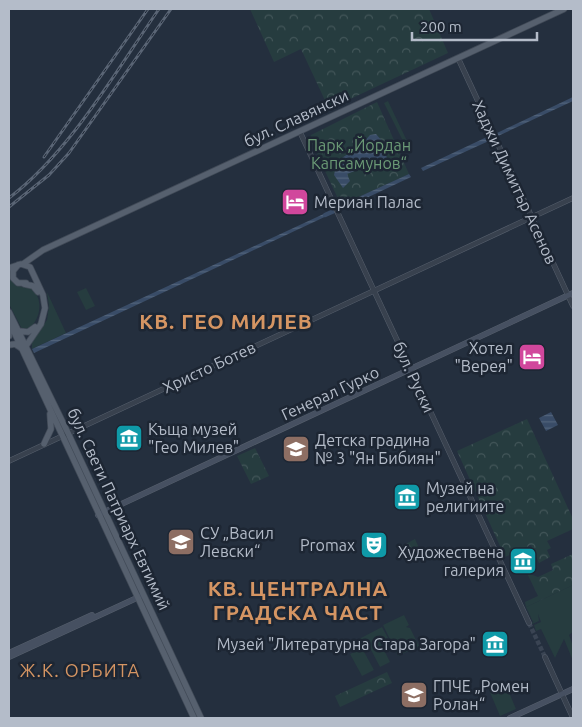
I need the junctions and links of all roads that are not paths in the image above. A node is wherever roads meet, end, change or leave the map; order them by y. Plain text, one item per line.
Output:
1 (564, 9) edge
2 (458, 58) junction
3 (300, 132) junction
4 (573, 198) edge
5 (532, 217) junction
6 (40, 252) junction
7 (21, 264) junction
8 (9, 268) edge
9 (32, 273) junction
10 (10, 274) edge
11 (24, 284) junction
12 (374, 291) junction
13 (571, 295) edge
14 (573, 306) edge
15 (9, 312) edge
16 (9, 321) edge
17 (9, 329) edge
18 (18, 331) junction
19 (9, 336) edge
20 (9, 345) edge
21 (25, 350) junction
22 (410, 369) junction
23 (50, 410) junction
24 (65, 434) junction
25 (44, 444) junction
26 (9, 461) edge
27 (105, 511) junction
28 (98, 514) junction
29 (143, 593) junction
30 (137, 596) junction
31 (529, 623) tunnel mouth
32 (9, 653) edge
33 (545, 656) tunnel mouth
34 (9, 657) edge
35 (573, 689) edge
36 (562, 694) junction
37 (194, 718) edge
38 (202, 718) edge
39 (510, 718) edge
40 (573, 718) edge

1 - 2 main road, бул. Славянски
2 - 3 main road, бул. Славянски
2 - 5 street, Хаджи Димитър Асенов
3 - 6 main road, бул. Славянски
3 - 12 street, бул. Руски
4 - 5 street, Христо Ботев
5 - 12 street, Христо Ботев
5 - 13 street, Хаджи Димитър Асенов
6 - 7 main road, бул. Славянски
6 - 9 main road
7 - 8 main road, бул. Славянски
7 - 9 main road
7 - 10 main road
9 - 11 main road
9 - 21 main road
10 - 11 main road
11 - 18 main road
12 - 22 street, бул. Руски
12 - 24 street, Христо Ботев
13 - 14 street, Хаджи Димитър Асенов
13 - 22 main road, Генерал Гурко
15 - 18 main road, бул. Свети Патриарх Евтимий
16 - 21 main road, бул. Свети Патриарх Евтимий
17 - 19 main road
18 - 21 main road, бул. Свети Патриарх Евтимий
20 - 21 main road
21 - 23 main road, бул. Свети Патриарх Евтимий
21 - 24 main road, бул. Свети Патриарх Евтимий
22 - 27 main road, Генерал Гурко
22 - 31 street, бул. Руски
23 - 24 main road, бул. Свети Патриарх Евтимий
23 - 25 main road
24 - 25 street, Христо Ботев
24 - 27 main road, бул. Свети Патриарх Евтимий
24 - 28 main road, бул. Свети Патриарх Евтимий
25 - 26 street, Христо Ботев
27 - 28 main road, Генерал Гурко
27 - 29 main road, бул. Свети Патриарх Евтимий
28 - 30 main road, бул. Свети Патриарх Евтимий
29 - 30 main road
29 - 38 main road, бул. Свети Патриарх Евтимий
30 - 32 main road
30 - 34 main road
30 - 37 main road, бул. Свети Патриарх Евтимий
33 - 36 street
35 - 36 main road
36 - 39 main road
36 - 40 street

